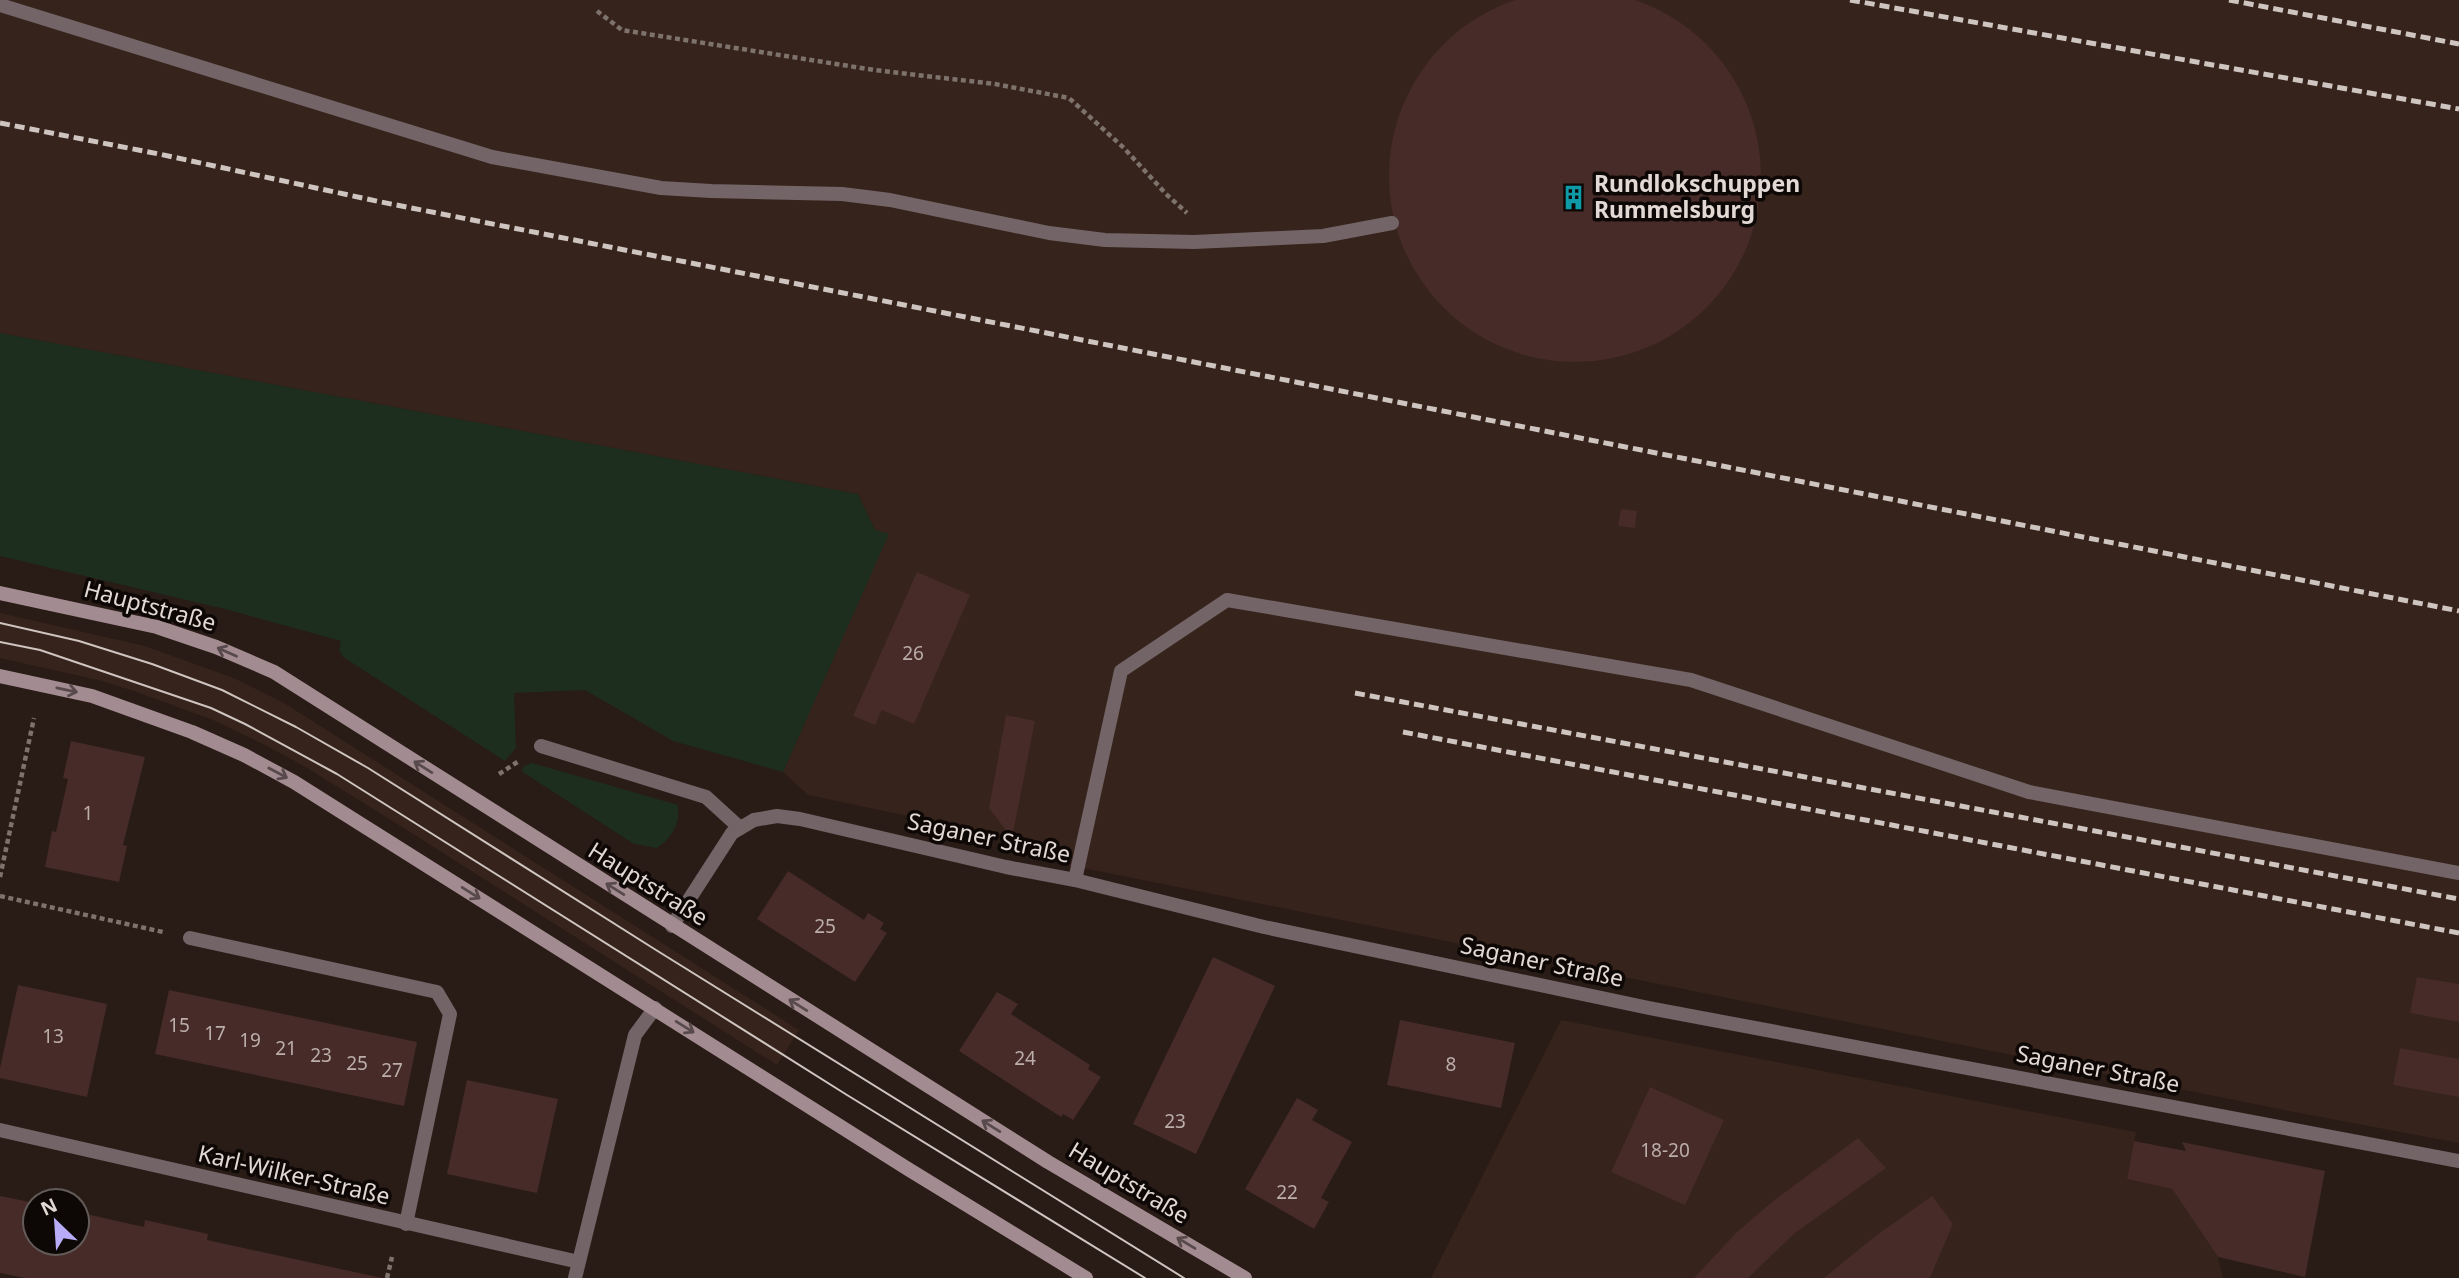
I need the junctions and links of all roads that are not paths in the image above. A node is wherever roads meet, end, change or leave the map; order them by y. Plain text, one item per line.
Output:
1 (0, 5) edge
2 (1392, 223) dead end
3 (0, 593) edge
4 (0, 676) edge
5 (541, 746) dead end
6 (740, 828) junction
7 (2459, 873) edge
8 (1075, 880) junction
9 (672, 926) junction
10 (190, 939) road end
11 (655, 1008) junction
12 (0, 1130) edge
13 (2459, 1161) edge
14 (406, 1224) junction
15 (579, 1262) junction
16 (575, 1278) edge
17 (1086, 1278) edge
18 (1245, 1278) edge

1 - 2 street
9 -> 3 main road, Hauptstraße
4 -> 11 main road
5 - 6 street
6 - 8 street, Saganer Straße
6 - 9 street
7 - 8 street
8 - 13 street, Saganer Straße
18 -> 9 main road, Hauptstraße
10 - 14 street
11 - 15 street
11 -> 17 main road
12 - 14 street, Karl-Wilker-Straße
14 - 15 street, Karl-Wilker-Straße
15 - 16 street

